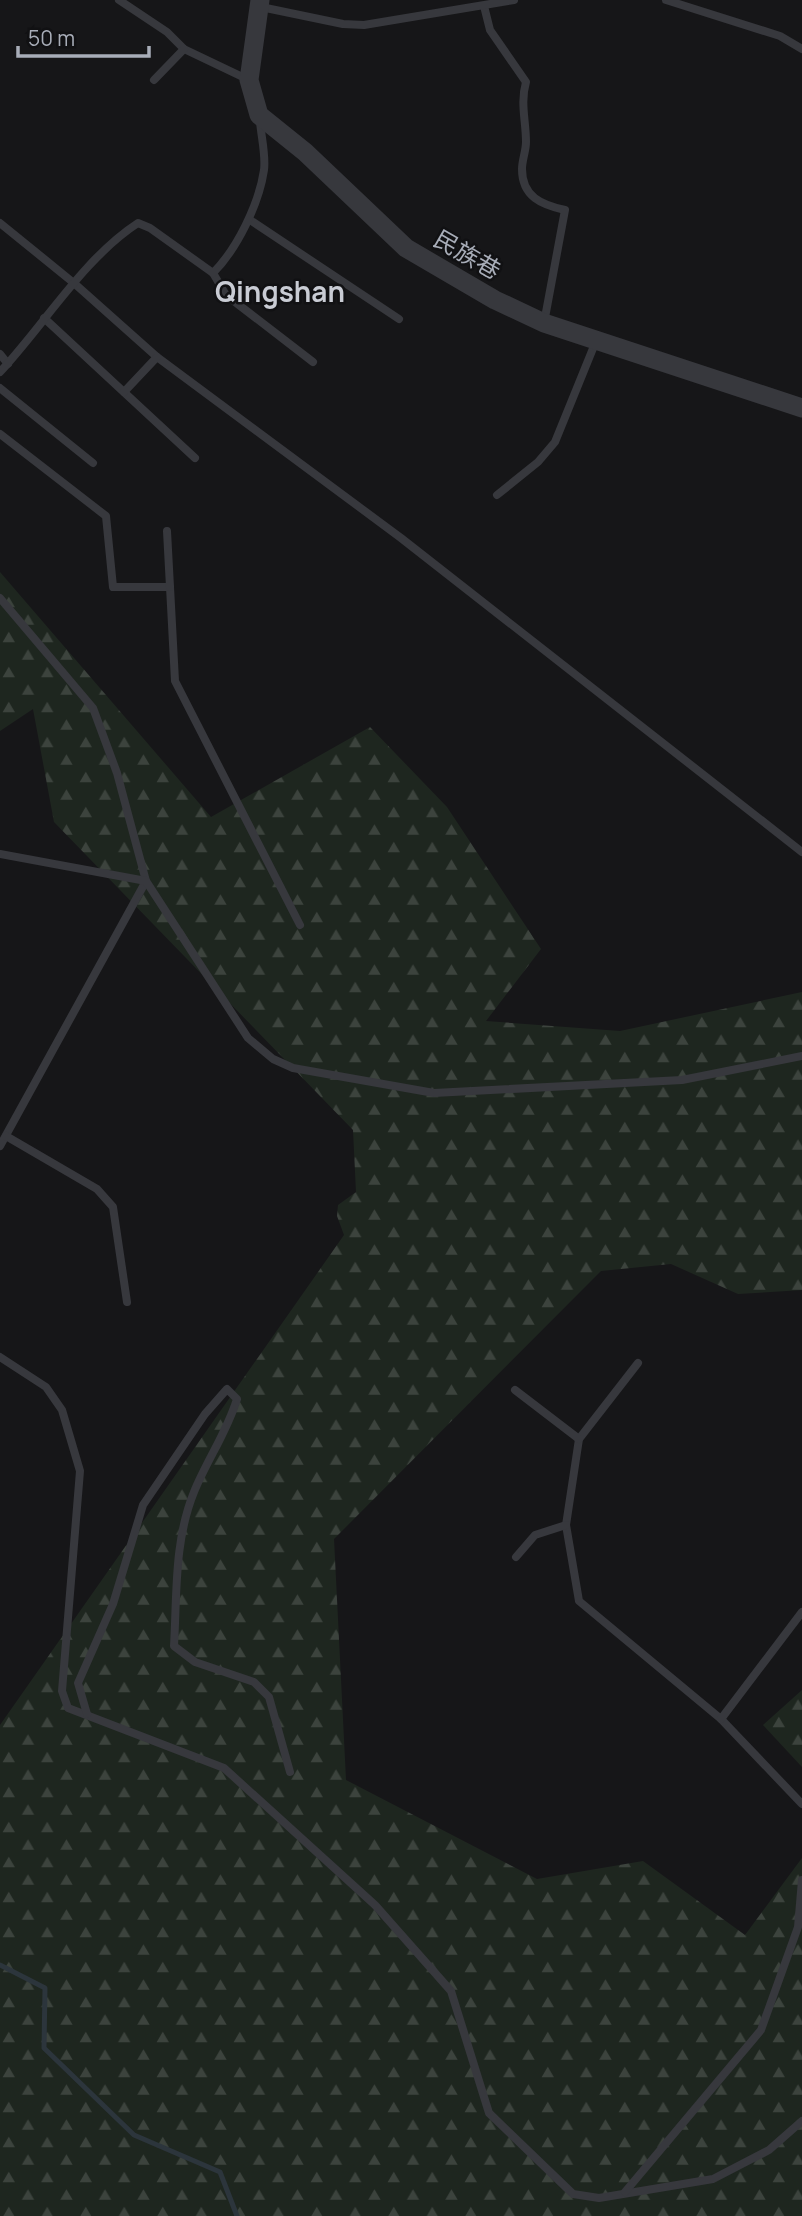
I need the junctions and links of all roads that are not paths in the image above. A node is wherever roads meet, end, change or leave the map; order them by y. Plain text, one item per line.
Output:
1 (119, 0) edge
2 (514, 0) edge
3 (666, 0) edge
4 (260, 4) edge
5 (484, 6) junction
6 (184, 49) junction
7 (802, 49) edge
8 (154, 80) dead end
9 (248, 80) junction
10 (259, 114) junction
11 (250, 220) junction
12 (0, 223) edge
13 (213, 273) junction
14 (75, 284) junction
15 (44, 318) junction
16 (399, 319) dead end
17 (544, 323) junction
18 (596, 341) junction
19 (0, 354) edge
20 (157, 358) junction
21 (313, 362) dead end
22 (8, 364) junction
23 (0, 372) edge
24 (0, 388) edge
25 (124, 392) junction
26 (802, 408) edge
27 (0, 433) edge
28 (195, 458) dead end
29 (93, 463) dead end
30 (497, 495) dead end
31 (167, 531) dead end
32 (170, 587) junction
33 (0, 598) edge
34 (802, 852) edge
35 (0, 854) edge
36 (146, 881) junction
37 (300, 925) dead end
38 (802, 1056) edge
39 (6, 1136) junction
40 (0, 1146) edge
41 (127, 1302) dead end
42 (0, 1357) edge
43 (638, 1363) dead end
44 (515, 1390) dead end
45 (579, 1439) junction
46 (566, 1525) junction
47 (516, 1557) dead end
48 (802, 1612) edge
49 (87, 1714) junction
50 (721, 1719) junction
51 (290, 1772) dead end
52 (802, 1804) edge
53 (802, 1880) edge
54 (802, 2121) edge
55 (625, 2192) junction

1 - 6 lane
2 - 5 lane
3 - 7 lane
4 - 5 lane
4 - 9 street
5 - 17 lane
6 - 8 lane
6 - 9 lane
9 - 10 street
10 - 11 lane
10 - 17 street, 民族巷
11 - 13 lane
11 - 16 lane
12 - 14 lane
13 - 14 lane
13 - 21 lane
14 - 15 lane
14 - 20 lane
15 - 22 lane
15 - 25 lane
17 - 18 street, 民族巷
18 - 26 street, 民族巷
18 - 30 lane
19 - 22 lane
20 - 25 lane
20 - 34 lane
22 - 23 lane
24 - 29 lane
25 - 28 lane
27 - 32 lane
31 - 32 lane
32 - 37 lane
33 - 36 lane
35 - 36 lane
36 - 38 lane
36 - 39 lane
39 - 40 lane
39 - 41 lane
42 - 49 lane
43 - 45 lane
44 - 45 lane
45 - 46 lane
46 - 47 lane
46 - 50 lane
48 - 50 lane
49 - 51 lane
49 - 55 lane
50 - 52 lane
53 - 55 lane
54 - 55 lane

